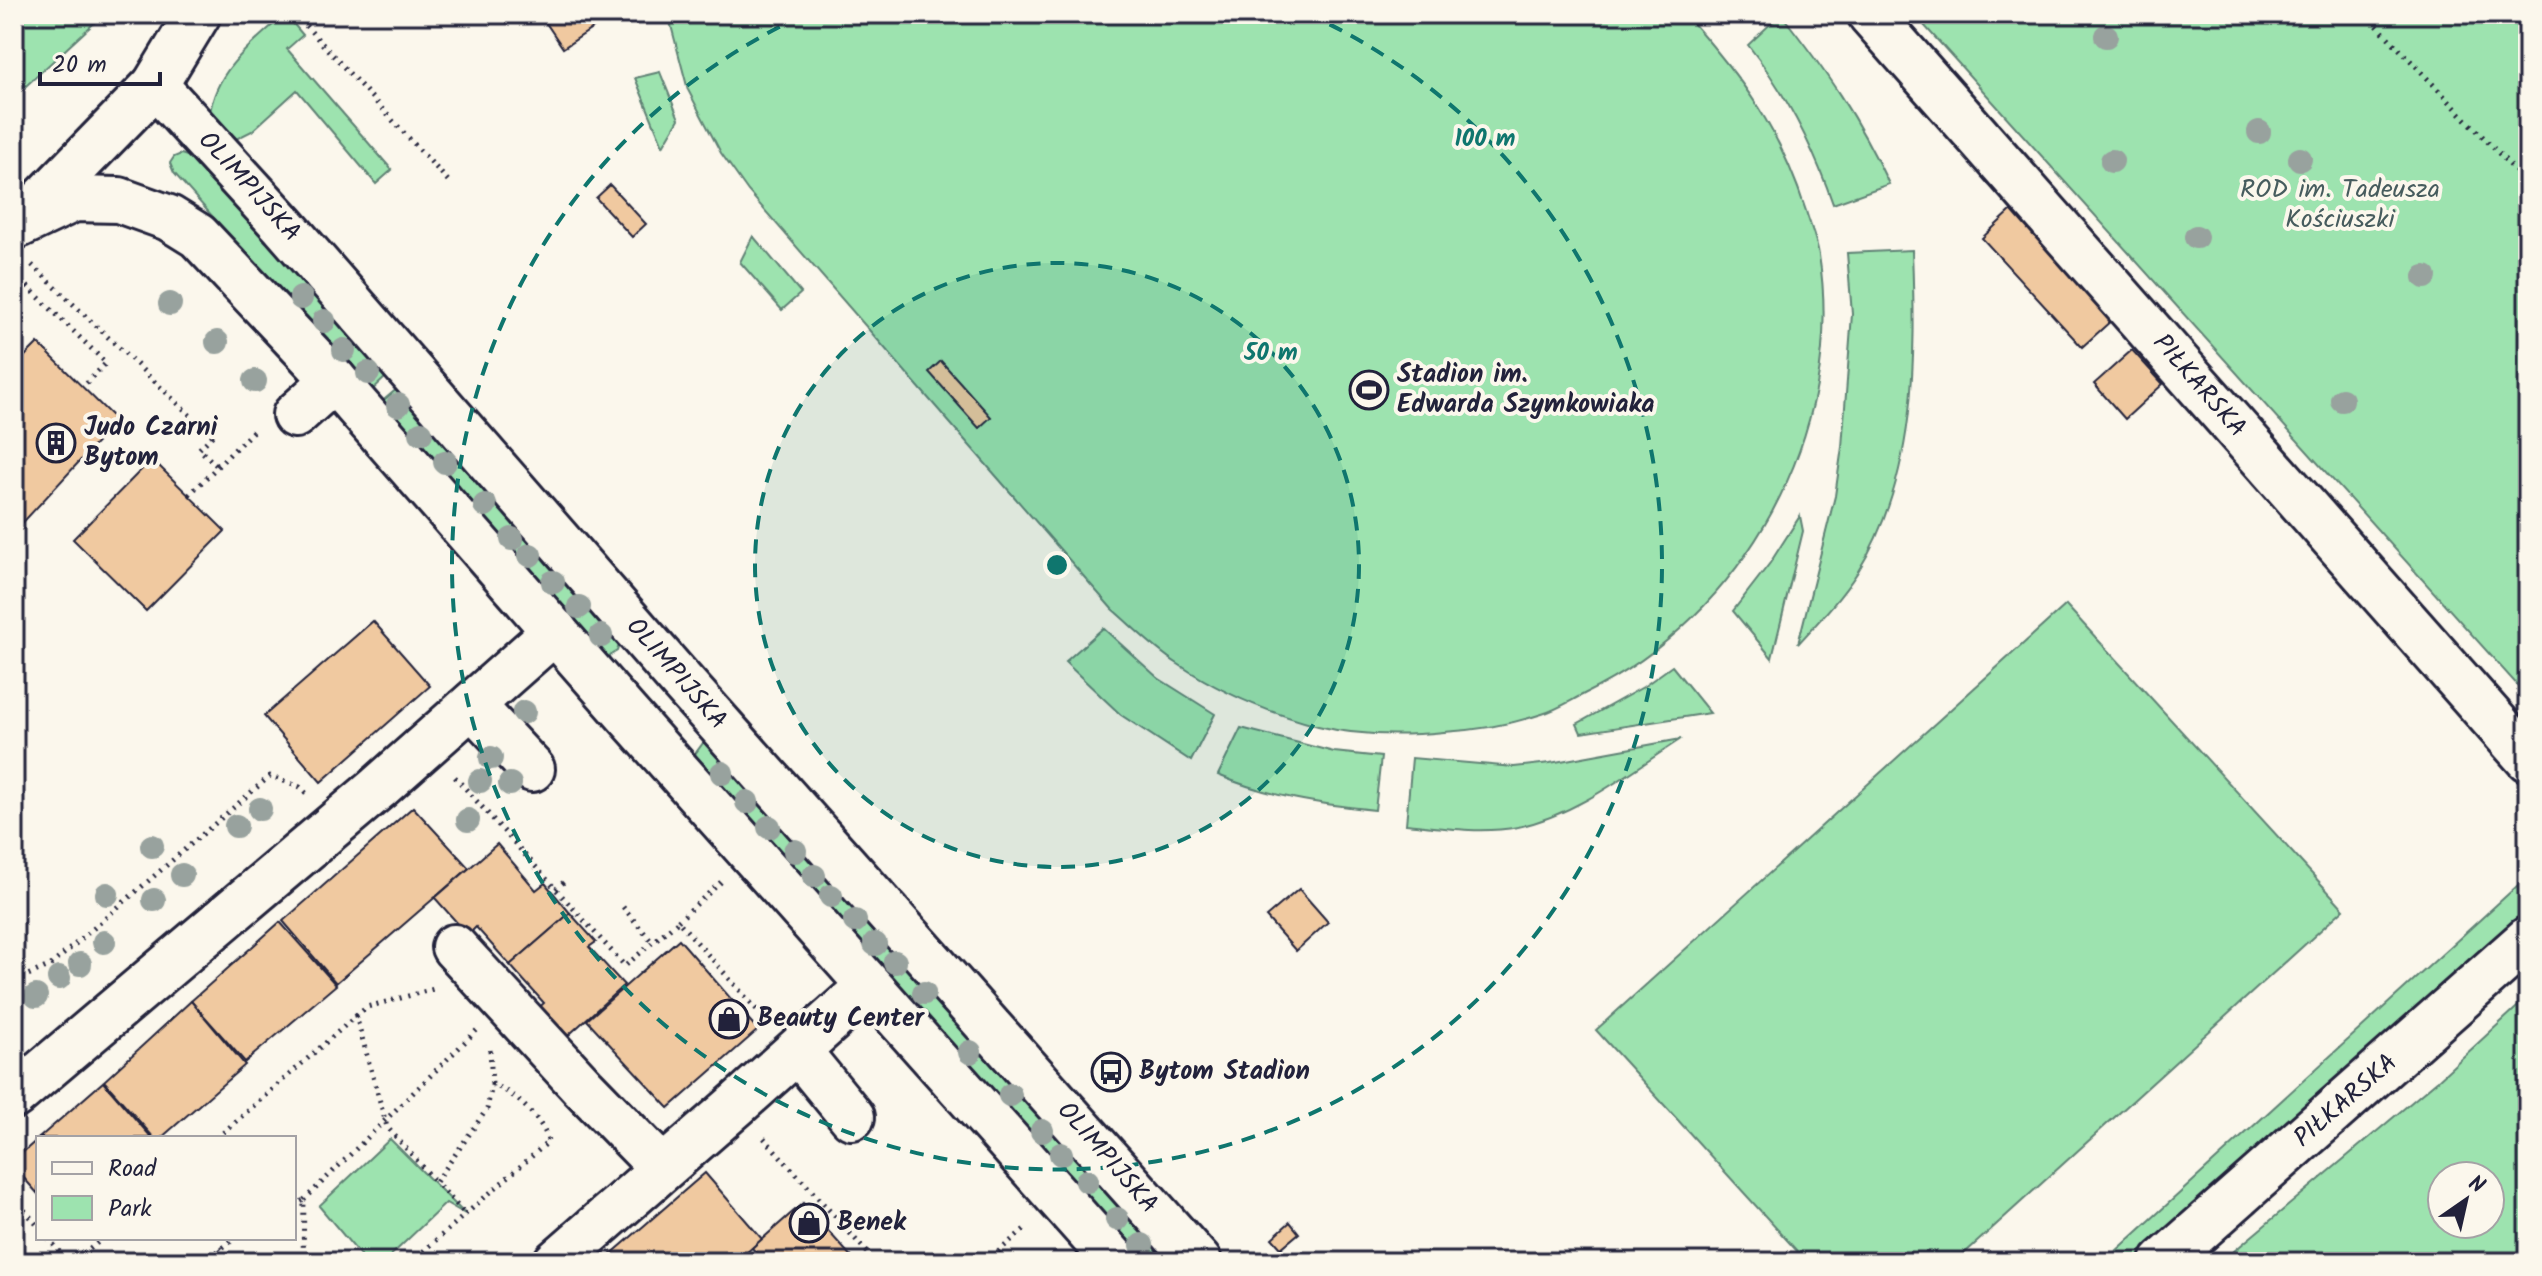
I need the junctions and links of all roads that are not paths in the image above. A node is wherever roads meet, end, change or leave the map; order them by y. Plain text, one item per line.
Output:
1 (198, 14) edge
2 (1870, 14) edge
3 (155, 85) junction
4 (19, 234) edge
5 (334, 380) junction
6 (295, 415) dead end
7 (555, 631) junction
8 (681, 681) junction
9 (472, 705) junction
10 (633, 721) junction
11 (2528, 759) edge
12 (532, 769) dead end
13 (2528, 939) edge
14 (454, 947) dead end
15 (869, 986) junction
16 (788, 1042) junction
17 (14, 1096) edge
18 (852, 1117) dead end
19 (662, 1168) junction
20 (556, 1262) edge
21 (1116, 1262) edge
22 (1199, 1262) edge
23 (2163, 1262) edge

1 - 3 street
2 - 11 street, PIŁKARSKA
3 - 4 street
3 - 8 street, OLIMPIJSKA
4 - 5 street
5 - 6 street
5 - 7 street
7 - 9 street
7 - 10 street
8 - 10 street
8 - 22 street, OLIMPIJSKA
9 - 12 street
9 - 17 street
10 - 15 street
13 - 23 street, PIŁKARSKA
14 - 19 street
15 - 16 street
15 - 21 street
16 - 18 street
16 - 19 street
19 - 20 street

